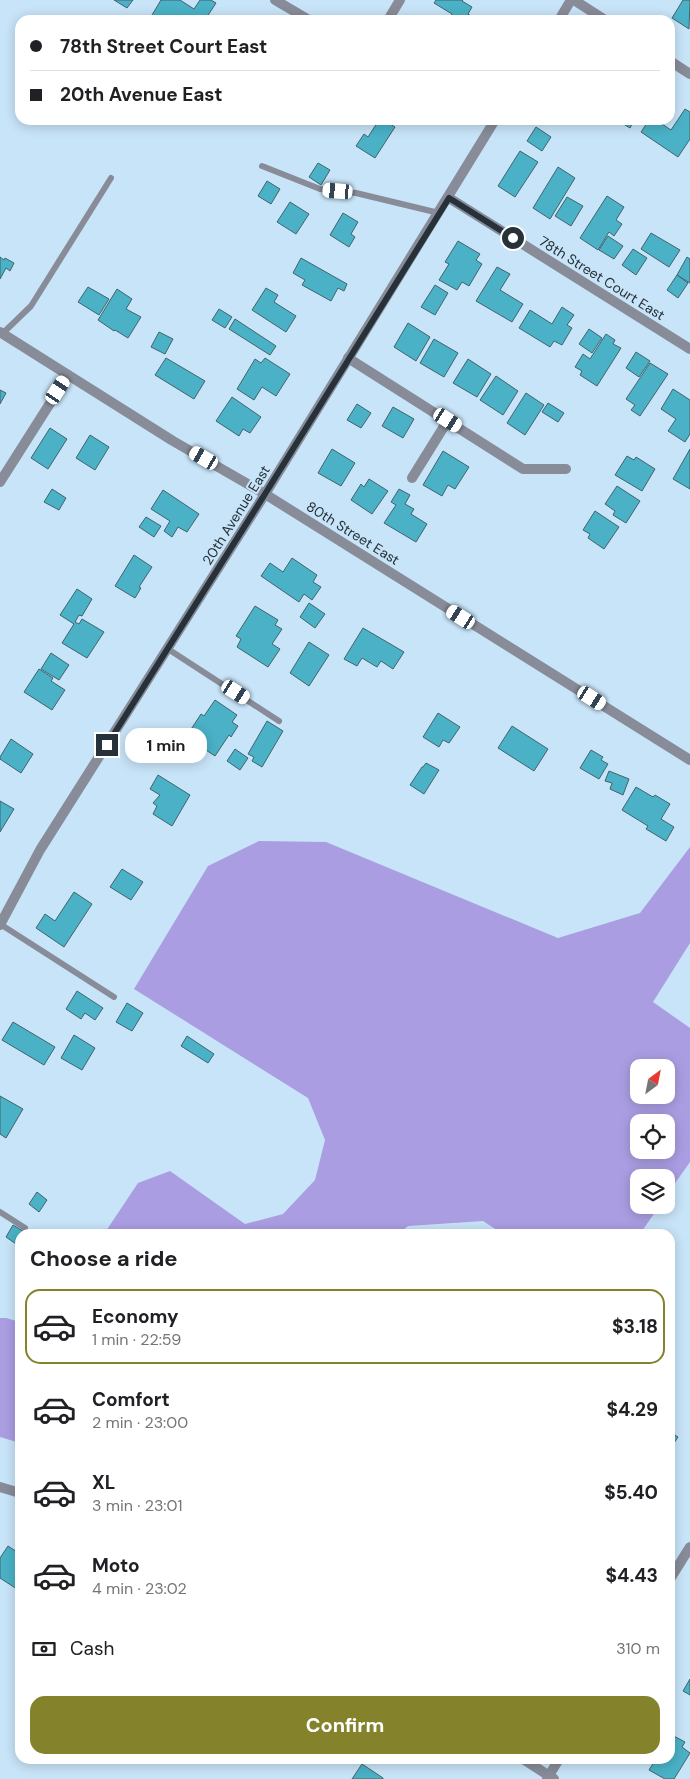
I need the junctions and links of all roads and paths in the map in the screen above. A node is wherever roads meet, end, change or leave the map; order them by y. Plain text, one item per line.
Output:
1 (275, 0) edge
2 (400, 0) edge
3 (573, 0) edge
4 (300, 15) edge
5 (391, 15) edge
6 (562, 15) edge
7 (597, 15) edge
8 (675, 64) edge
9 (690, 74) edge
10 (492, 125) edge
11 (262, 166) dead end
12 (111, 178) dead end
13 (449, 198) junction
14 (439, 214) junction
15 (1, 333) edge
16 (690, 349) edge
17 (348, 358) junction
18 (68, 375) junction
19 (448, 420) junction
20 (566, 469) dead end
21 (412, 478) dead end
22 (0, 482) edge
23 (265, 494) junction
24 (168, 649) junction
25 (279, 720) dead end
26 (690, 760) edge
27 (0, 924) edge
28 (114, 997) dead end
29 (0, 1212) edge
30 (25, 1228) dead end
31 (0, 1487) edge
32 (15, 1492) edge
33 (690, 1547) edge
34 (675, 1571) edge
35 (530, 1764) edge
36 (557, 1764) edge
37 (550, 1778) edge

1 - 4 street
2 - 5 street
3 - 6 street
3 - 7 street
8 - 9 street
10 - 13 street, 20th Avenue East
11 - 14 lane
12 - 15 lane
13 - 14 street, 20th Avenue East
13 - 16 street, 78th Street Court East
14 - 17 street, 20th Avenue East
15 - 18 street, 80th Street East
17 - 19 street
17 - 23 street, 20th Avenue East
18 - 22 street
18 - 23 street, 80th Street East
19 - 20 street
19 - 21 street
23 - 24 street, 20th Avenue East
23 - 26 street, 80th Street East
24 - 25 lane
24 - 27 street, 20th Avenue East
27 - 28 lane
29 - 30 lane
31 - 32 street
33 - 34 street
35 - 37 street
36 - 37 street

